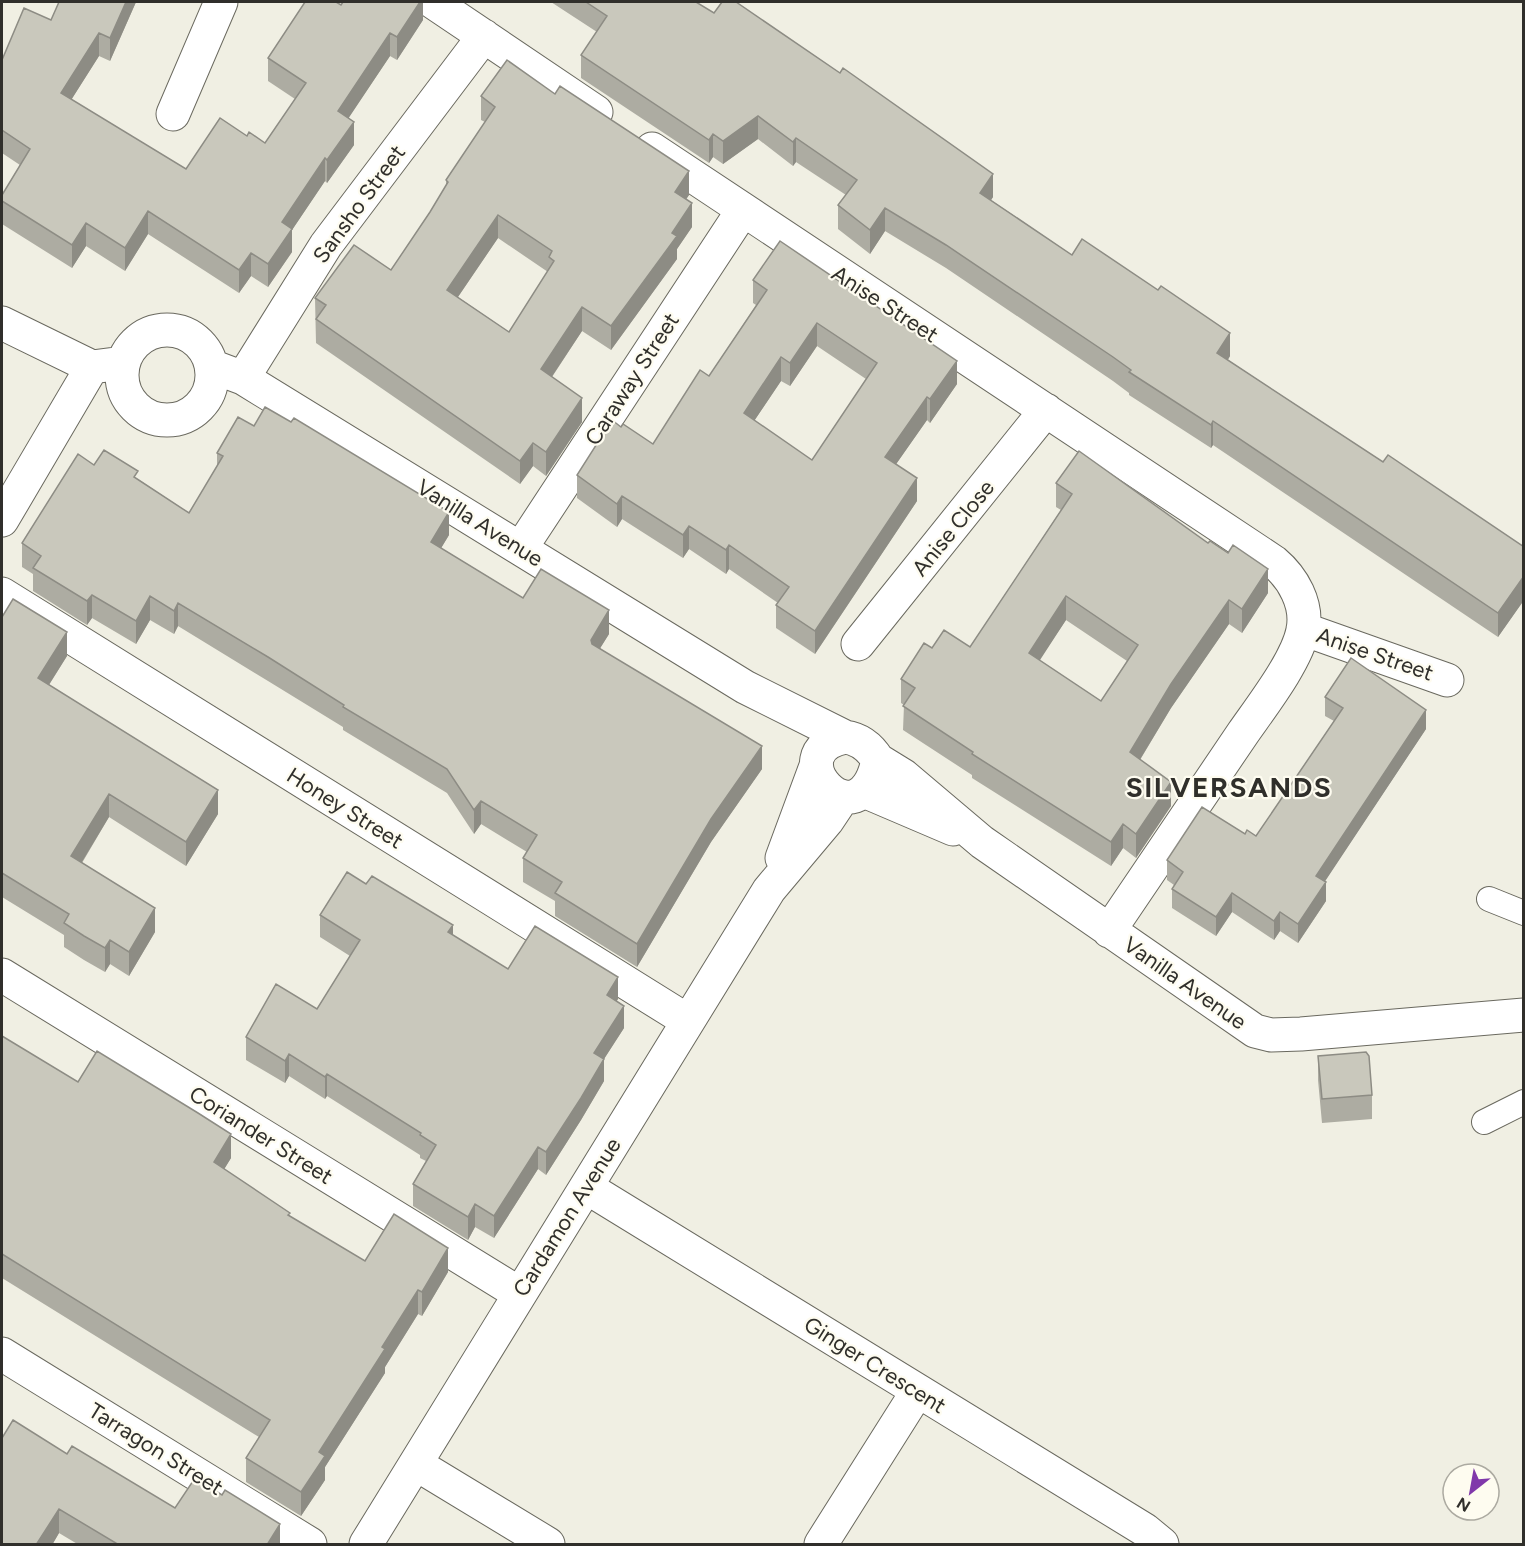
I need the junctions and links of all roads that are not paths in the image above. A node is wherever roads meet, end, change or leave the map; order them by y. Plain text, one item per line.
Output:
1 (221, 2) edge
2 (434, 2) edge
3 (484, 36) junction
4 (173, 114) dead end
5 (743, 210) junction
6 (2, 323) edge
7 (108, 365) junction
8 (211, 366) junction
9 (243, 378) junction
10 (1047, 411) junction
11 (2, 520) edge
12 (521, 548) junction
13 (2, 594) edge
14 (1303, 629) junction
15 (858, 644) dead end
16 (1447, 680) dead end
17 (745, 687) junction
18 (845, 737) junction
19 (878, 760) junction
20 (816, 763) junction
21 (853, 794) junction
22 (982, 842) junction
23 (769, 890) junction
24 (1489, 899) dead end
25 (1524, 913) edge
26 (1109, 931) junction
27 (2, 975) edge
28 (1524, 1015) edge
29 (688, 1021) junction
30 (1524, 1102) edge
31 (1484, 1122) dead end
32 (586, 1186) junction
33 (520, 1294) junction
34 (2, 1354) edge
35 (917, 1392) junction
36 (417, 1464) junction
37 (310, 1545) edge
38 (366, 1545) edge
39 (548, 1545) edge
40 (821, 1545) edge
41 (1162, 1545) edge

1 - 4 street
2 - 3 street, Anise Street
3 - 5 street, Anise Street
3 - 9 street, Sansho Street
5 - 10 street, Anise Street
5 - 12 street, Caraway Street
6 - 7 street
7 - 8 street
7 - 8 street
7 - 11 street
8 - 9 street, Vanilla Avenue
9 - 12 street, Vanilla Avenue
10 - 14 street, Anise Street
10 - 15 street, Anise Close
12 - 17 street, Vanilla Avenue
13 - 29 street, Honey Street
14 - 16 street, Anise Street
14 - 26 street, Anise Street
17 - 18 street, Vanilla Avenue
17 - 20 street, Vanilla Avenue
18 - 19 street
18 - 20 street
19 - 21 street
19 - 22 street, Vanilla Avenue
20 - 21 street
20 - 23 street, Cardamon Avenue
21 - 22 street, Vanilla Avenue
21 - 23 street, Cardamon Avenue
22 - 26 street, Vanilla Avenue
23 - 29 street, Cardamon Avenue
24 - 25 lane
26 - 28 street, Vanilla Avenue
27 - 33 street, Coriander Street
29 - 32 street, Cardamon Avenue
30 - 31 lane
32 - 33 street, Cardamon Avenue
32 - 35 street, Ginger Crescent
33 - 36 street, Cardamon Avenue
34 - 37 street, Tarragon Street
35 - 40 street
35 - 41 street, Ginger Crescent
36 - 38 street, Cardamon Avenue
36 - 39 street

